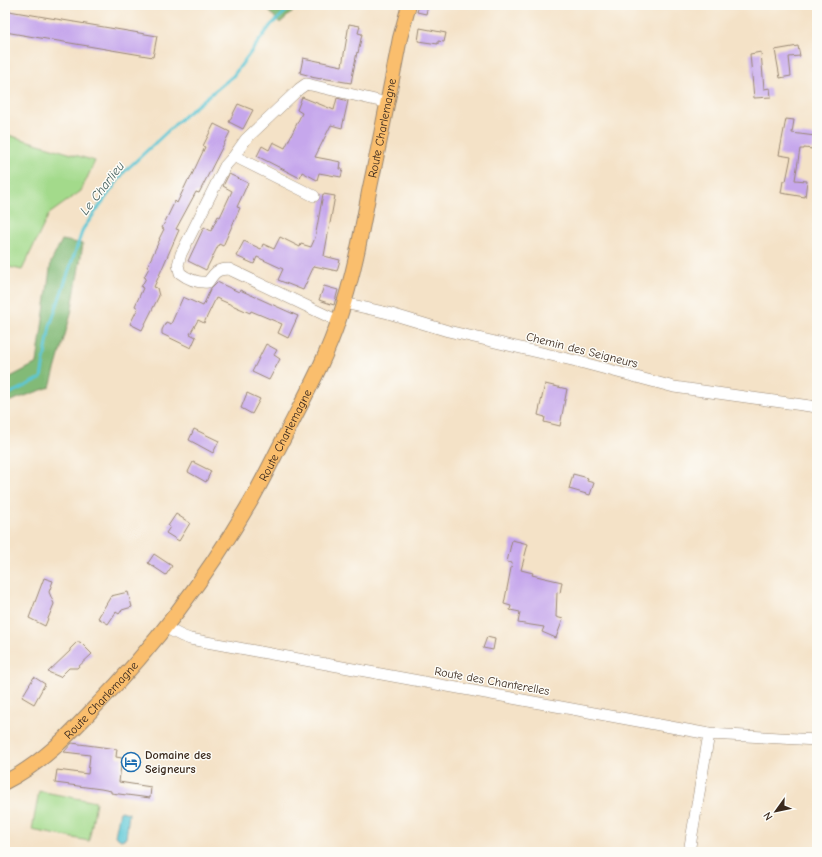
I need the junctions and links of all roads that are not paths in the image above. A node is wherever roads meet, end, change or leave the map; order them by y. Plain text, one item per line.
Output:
1 (409, 5) edge
2 (388, 103) junction
3 (234, 156) junction
4 (314, 196) dead end
5 (344, 304) junction
6 (338, 321) junction
7 (817, 407) edge
8 (166, 628) junction
9 (709, 734) junction
10 (817, 740) edge
11 (5, 782) edge
12 (690, 852) edge

1 - 2 main road, Route Charlemagne
2 - 3 street
2 - 5 main road, Route Charlemagne
3 - 4 street
3 - 6 street
5 - 6 main road, Route Charlemagne
5 - 7 street, Chemin des Seigneurs
6 - 8 main road, Route Charlemagne
8 - 9 street, Route des Chanterelles
8 - 11 main road, Route Charlemagne
9 - 10 street, Route des Chanterelles
9 - 12 street

